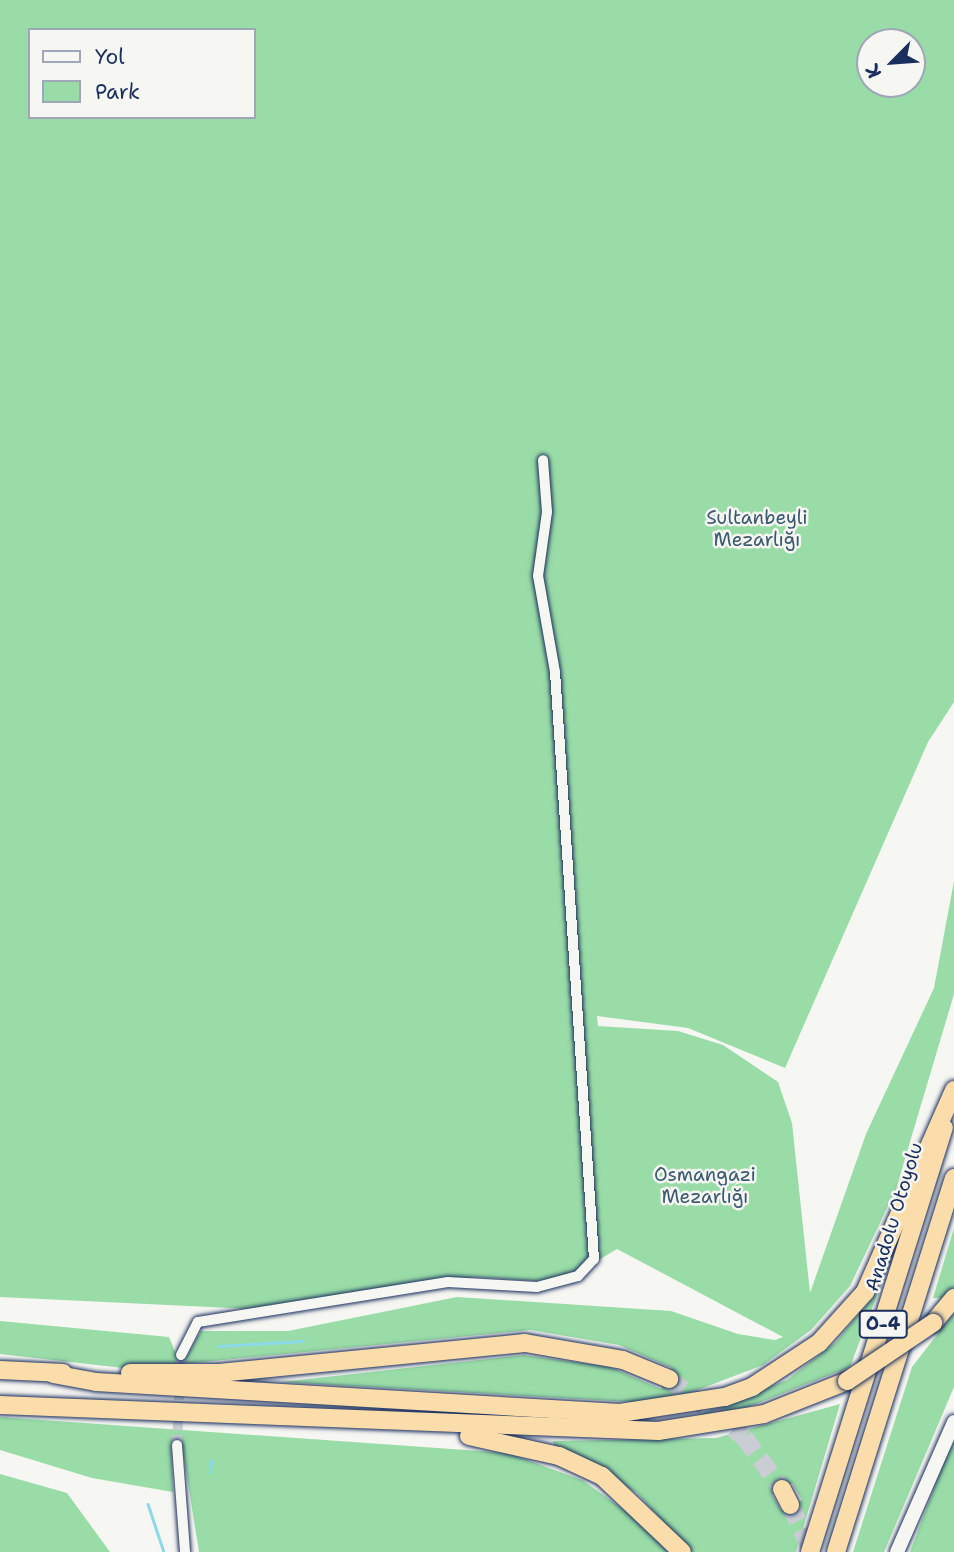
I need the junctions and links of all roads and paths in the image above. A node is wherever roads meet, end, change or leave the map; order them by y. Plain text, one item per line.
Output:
1 (543, 460) dead end
2 (954, 1092) edge
3 (954, 1178) edge
4 (954, 1298) edge
5 (181, 1355) tunnel mouth
6 (0, 1370) edge
7 (53, 1374) junction
8 (669, 1379) tunnel mouth
9 (0, 1405) edge
10 (954, 1422) edge
11 (379, 1424) junction
12 (177, 1444) tunnel mouth
13 (185, 1552) edge
14 (682, 1552) edge
15 (810, 1552) edge
16 (836, 1552) edge
17 (897, 1552) edge

1 - 5 street
2 - 7 highway
2 - 15 highway, Anadolu Otoyolu / O-4
3 - 16 highway, O-4
4 - 11 highway, bridge
6 - 7 highway
7 - 8 highway
9 - 11 highway
10 - 17 street
11 - 14 highway
12 - 13 street

